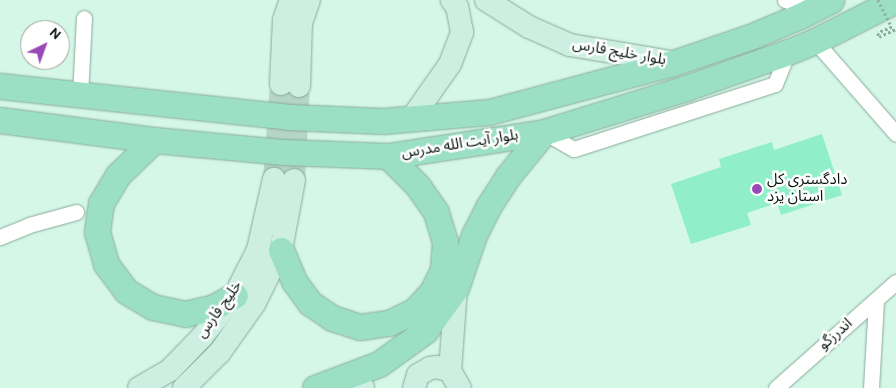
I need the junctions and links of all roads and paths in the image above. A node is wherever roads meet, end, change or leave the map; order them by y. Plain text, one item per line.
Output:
1 (291, 0) edge
2 (309, 0) edge
3 (452, 0) edge
4 (486, 0) edge
5 (785, 0) edge
6 (878, 0) edge
7 (896, 0) edge
8 (821, 5) edge
9 (84, 18) dead end
10 (896, 29) edge
11 (815, 41) junction
12 (674, 62) junction
13 (0, 86) edge
14 (80, 96) junction
15 (412, 118) junction
16 (0, 120) edge
17 (544, 132) junction
18 (896, 134) edge
19 (154, 140) junction
20 (388, 156) junction
21 (76, 212) dead end
22 (0, 238) edge
23 (281, 250) junction
24 (896, 282) edge
25 (456, 288) junction
26 (235, 295) junction
27 (876, 300) junction
28 (455, 380) edge
29 (325, 385) edge
30 (139, 388) edge
31 (184, 388) edge
32 (363, 388) edge
33 (414, 388) edge
34 (776, 388) edge
35 (871, 388) edge

1 - 2 main road
3 - 15 main road
4 - 12 main road, بلوار خلیج فارس
5 - 8 street
6 - 10 path, bridge
7 - 11 main road, بلوار آیت الله مدرس
8 - 12 main road, بلوار آیت الله مدرس
9 - 14 street
11 - 17 main road, بلوار آیت الله مدرس
11 - 18 street
12 - 15 main road, بلوار آیت الله مدرس
13 - 14 main road, بلوار آیت الله مدرس
14 - 15 main road, بلوار آیت الله مدرس
16 - 19 main road, بلوار آیت الله مدرس
17 - 20 main road, بلوار آیت الله مدرس
17 - 25 main road
19 - 20 main road, بلوار آیت الله مدرس
19 - 26 main road
20 - 23 main road
21 - 22 street
23 - 26 main road, خلیج فارس
23 - 31 main road, خلیج فارس
24 - 27 street, اندرزگو
25 - 28 main road
25 - 29 main road
26 - 30 main road, خلیج فارس
27 - 34 street, اندرزگو
27 - 35 street
28 - 33 main road
29 - 32 main road

